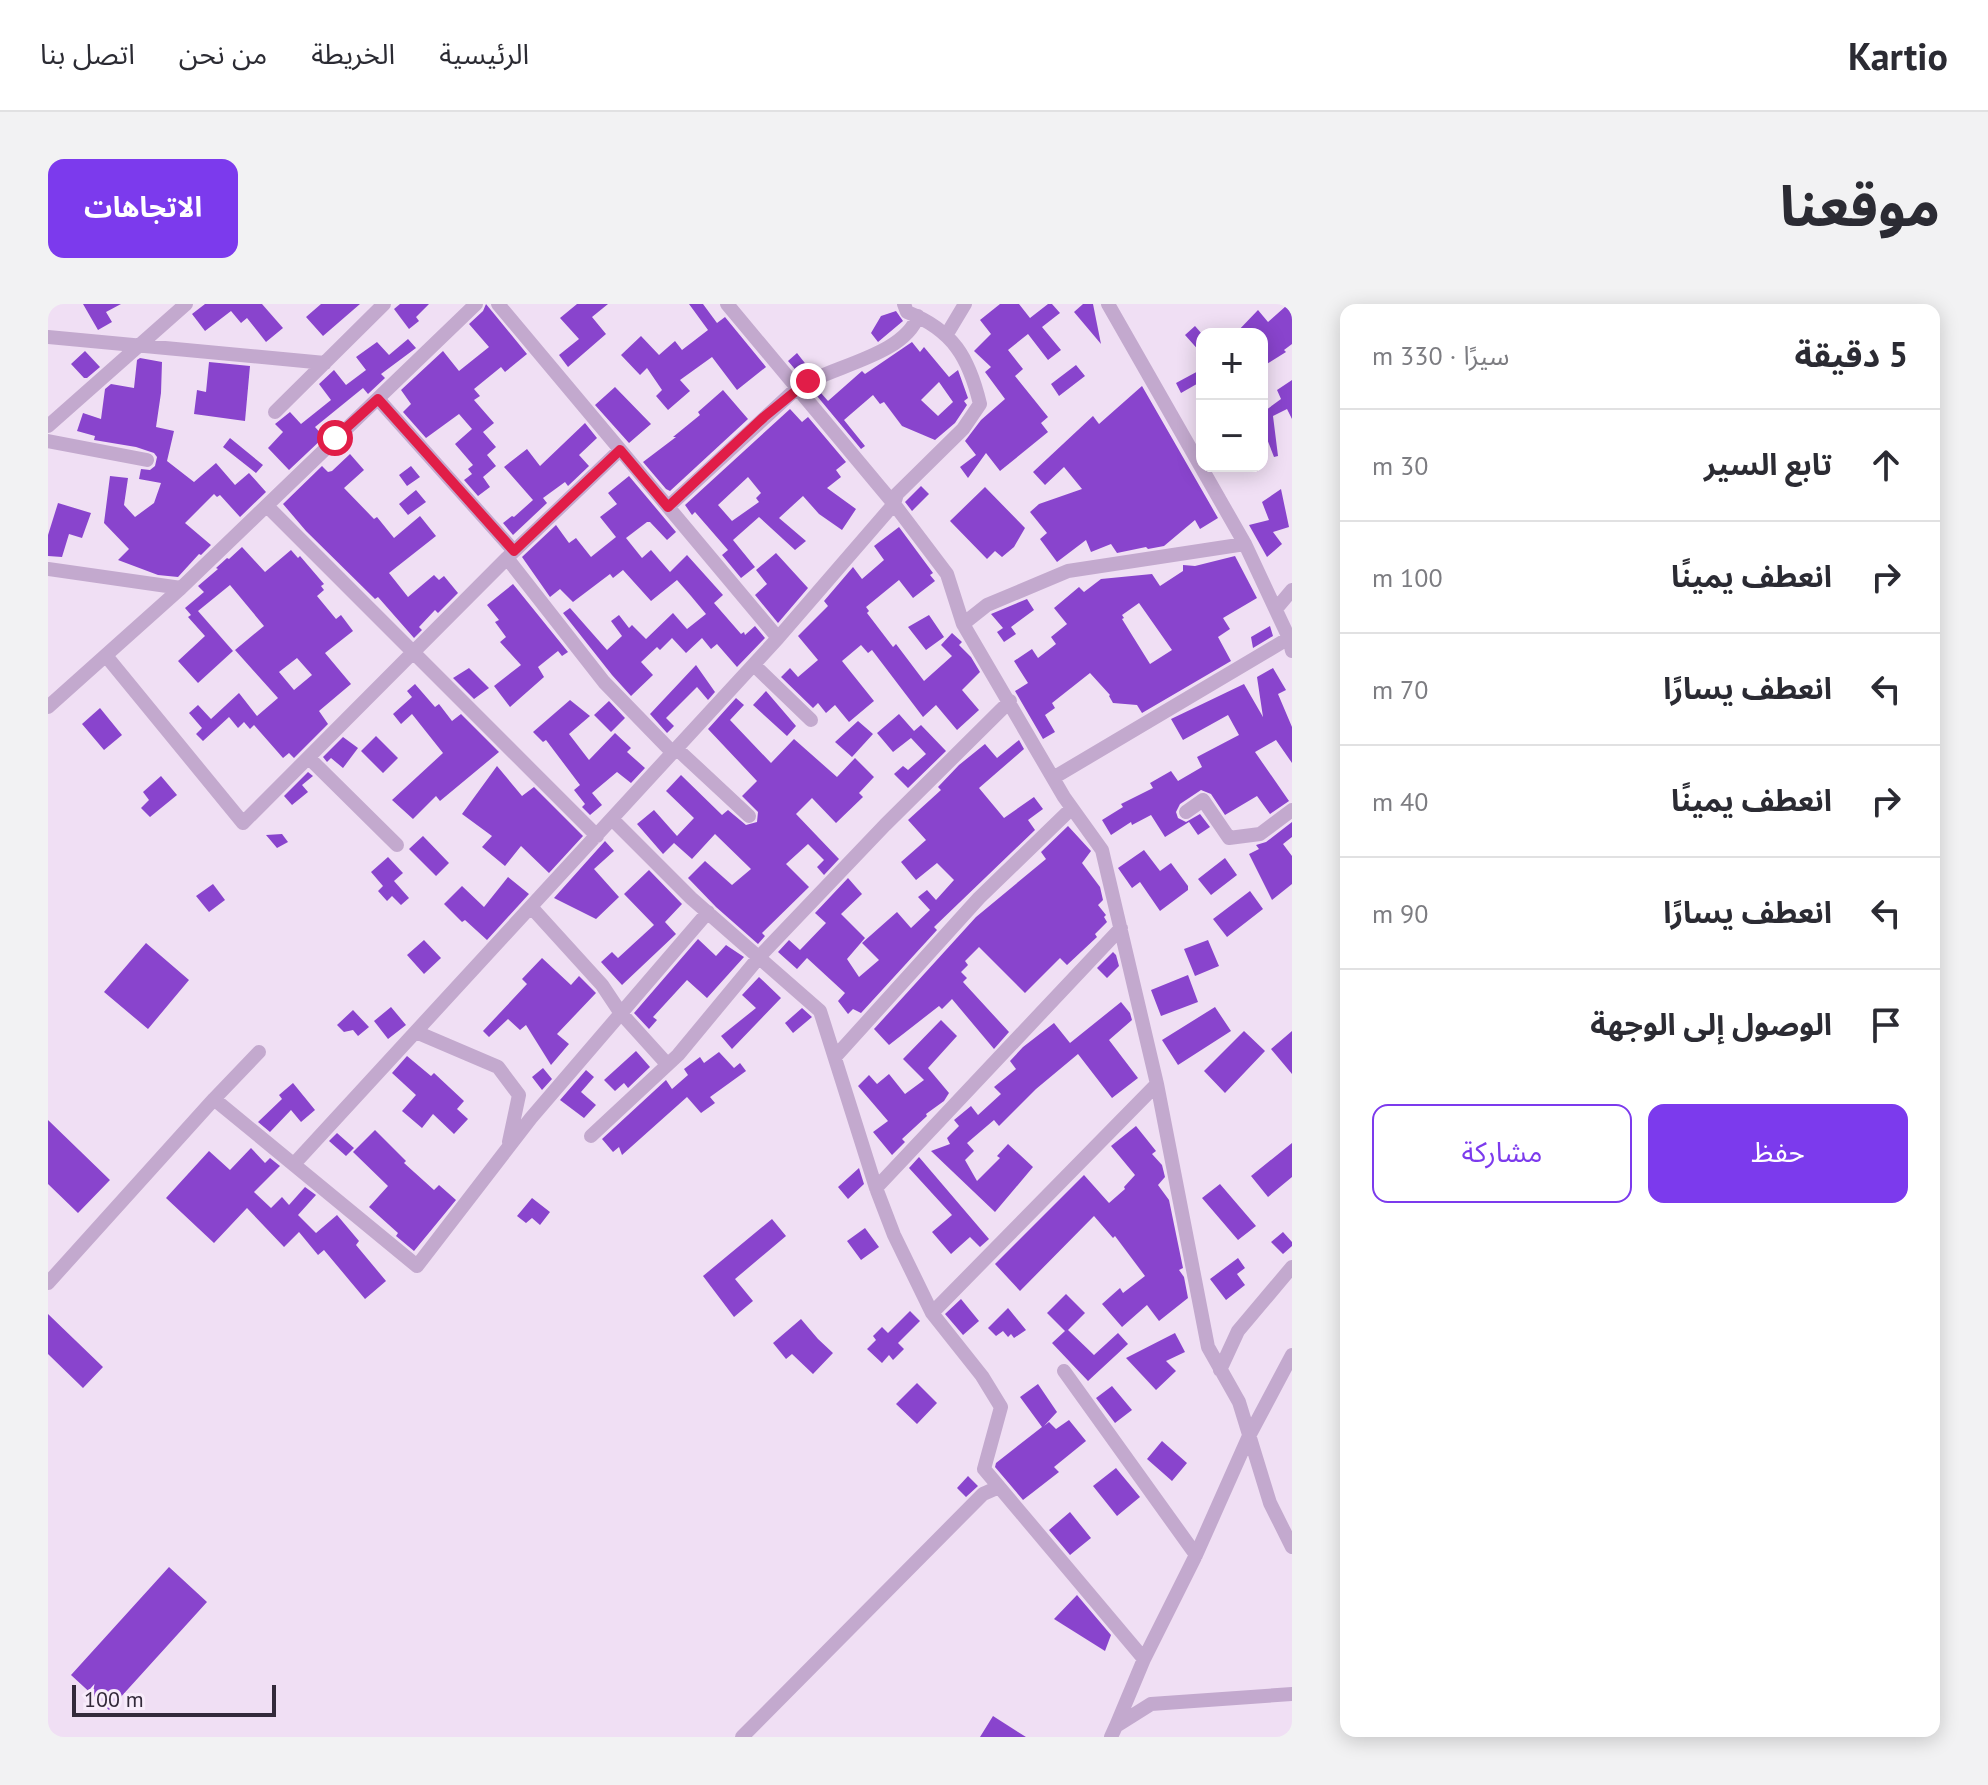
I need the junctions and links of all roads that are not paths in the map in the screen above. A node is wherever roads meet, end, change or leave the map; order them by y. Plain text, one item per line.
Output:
1 (186, 304) edge
2 (384, 304) edge
3 (476, 304) edge
4 (498, 304) edge
5 (727, 304) edge
6 (904, 304) edge
7 (965, 304) edge
8 (1108, 304) edge
9 (918, 316) junction
10 (947, 334) junction
11 (48, 337) edge
12 (139, 346) junction
13 (325, 363) junction
14 (796, 389) junction
15 (378, 399) junction
16 (275, 412) dead end
17 (48, 426) edge
18 (48, 441) edge
19 (620, 450) junction
20 (147, 460) dead end
21 (894, 504) junction
22 (267, 506) junction
23 (668, 507) junction
24 (1245, 544) junction
25 (511, 555) junction
26 (48, 569) edge
27 (181, 588) junction
28 (1292, 590) edge
29 (1276, 609) junction
30 (963, 624) junction
31 (778, 638) junction
32 (1290, 645) edge
33 (413, 654) junction
34 (107, 657) junction
35 (754, 665) junction
36 (1010, 701) junction
37 (48, 707) edge
38 (811, 720) dead end
39 (675, 751) junction
40 (309, 758) junction
41 (1053, 778) junction
42 (1072, 808) junction
43 (1292, 810) edge
44 (1186, 812) dead end
45 (749, 816) dead end
46 (612, 819) junction
47 (597, 836) junction
48 (397, 845) dead end
49 (532, 908) junction
50 (708, 912) junction
51 (1121, 928) junction
52 (760, 956) junction
53 (620, 1012) junction
54 (416, 1032) junction
55 (259, 1052) dead end
56 (835, 1057) junction
57 (667, 1064) junction
58 (1157, 1084) junction
59 (214, 1099) junction
60 (591, 1136) dead end
61 (508, 1146) junction
62 (294, 1164) junction
63 (876, 1188) junction
64 (1292, 1267) edge
65 (48, 1283) edge
66 (932, 1313) junction
67 (1292, 1355) edge
68 (1220, 1370) junction
69 (1064, 1371) dead end
70 (1248, 1438) junction
71 (999, 1487) junction
72 (1292, 1547) edge
73 (1196, 1555) junction
74 (1144, 1659) junction
75 (1292, 1694) edge
76 (1113, 1731) edge
77 (742, 1737) edge

1 - 12 street
2 - 13 street
3 - 15 street
4 - 19 street
5 - 14 street
6 - 9 street
7 - 10 street
8 - 24 street
9 - 10 street
9 - 14 street
10 - 21 street
11 - 12 street
12 - 13 street
12 - 17 street
13 - 16 street
14 - 21 street
14 - 23 street
15 - 22 street
15 - 25 street
18 - 20 street
19 - 23 street
19 - 25 street
21 - 30 street
21 - 31 street
22 - 27 street
22 - 33 street
23 - 31 street
24 - 29 street
24 - 30 street
25 - 33 street
25 - 39 street
26 - 27 street
27 - 34 street
28 - 29 street
29 - 32 street
30 - 36 street
31 - 35 street
32 - 41 street
33 - 40 street
33 - 47 street
34 - 37 street
34 - 40 street
35 - 38 street
35 - 39 street
36 - 41 street
36 - 52 street
39 - 45 street
39 - 46 street
40 - 48 street
41 - 42 street
42 - 51 street
42 - 56 street
43 - 44 street
46 - 47 street
46 - 50 street
47 - 49 street
49 - 53 street
49 - 54 street
50 - 52 street
50 - 53 street
51 - 58 street
51 - 63 street
52 - 56 street
52 - 57 street
53 - 57 street
53 - 61 street
54 - 61 street
54 - 62 street
55 - 59 street
56 - 63 street
57 - 60 street
58 - 66 street
58 - 68 street
59 - 62 street
59 - 65 street
61 - 62 street
63 - 66 street
64 - 68 street
66 - 71 street
67 - 70 street
68 - 70 street
69 - 73 street
70 - 72 street
70 - 73 street
71 - 74 street
71 - 77 street
73 - 74 street
74 - 76 street
75 - 76 street

